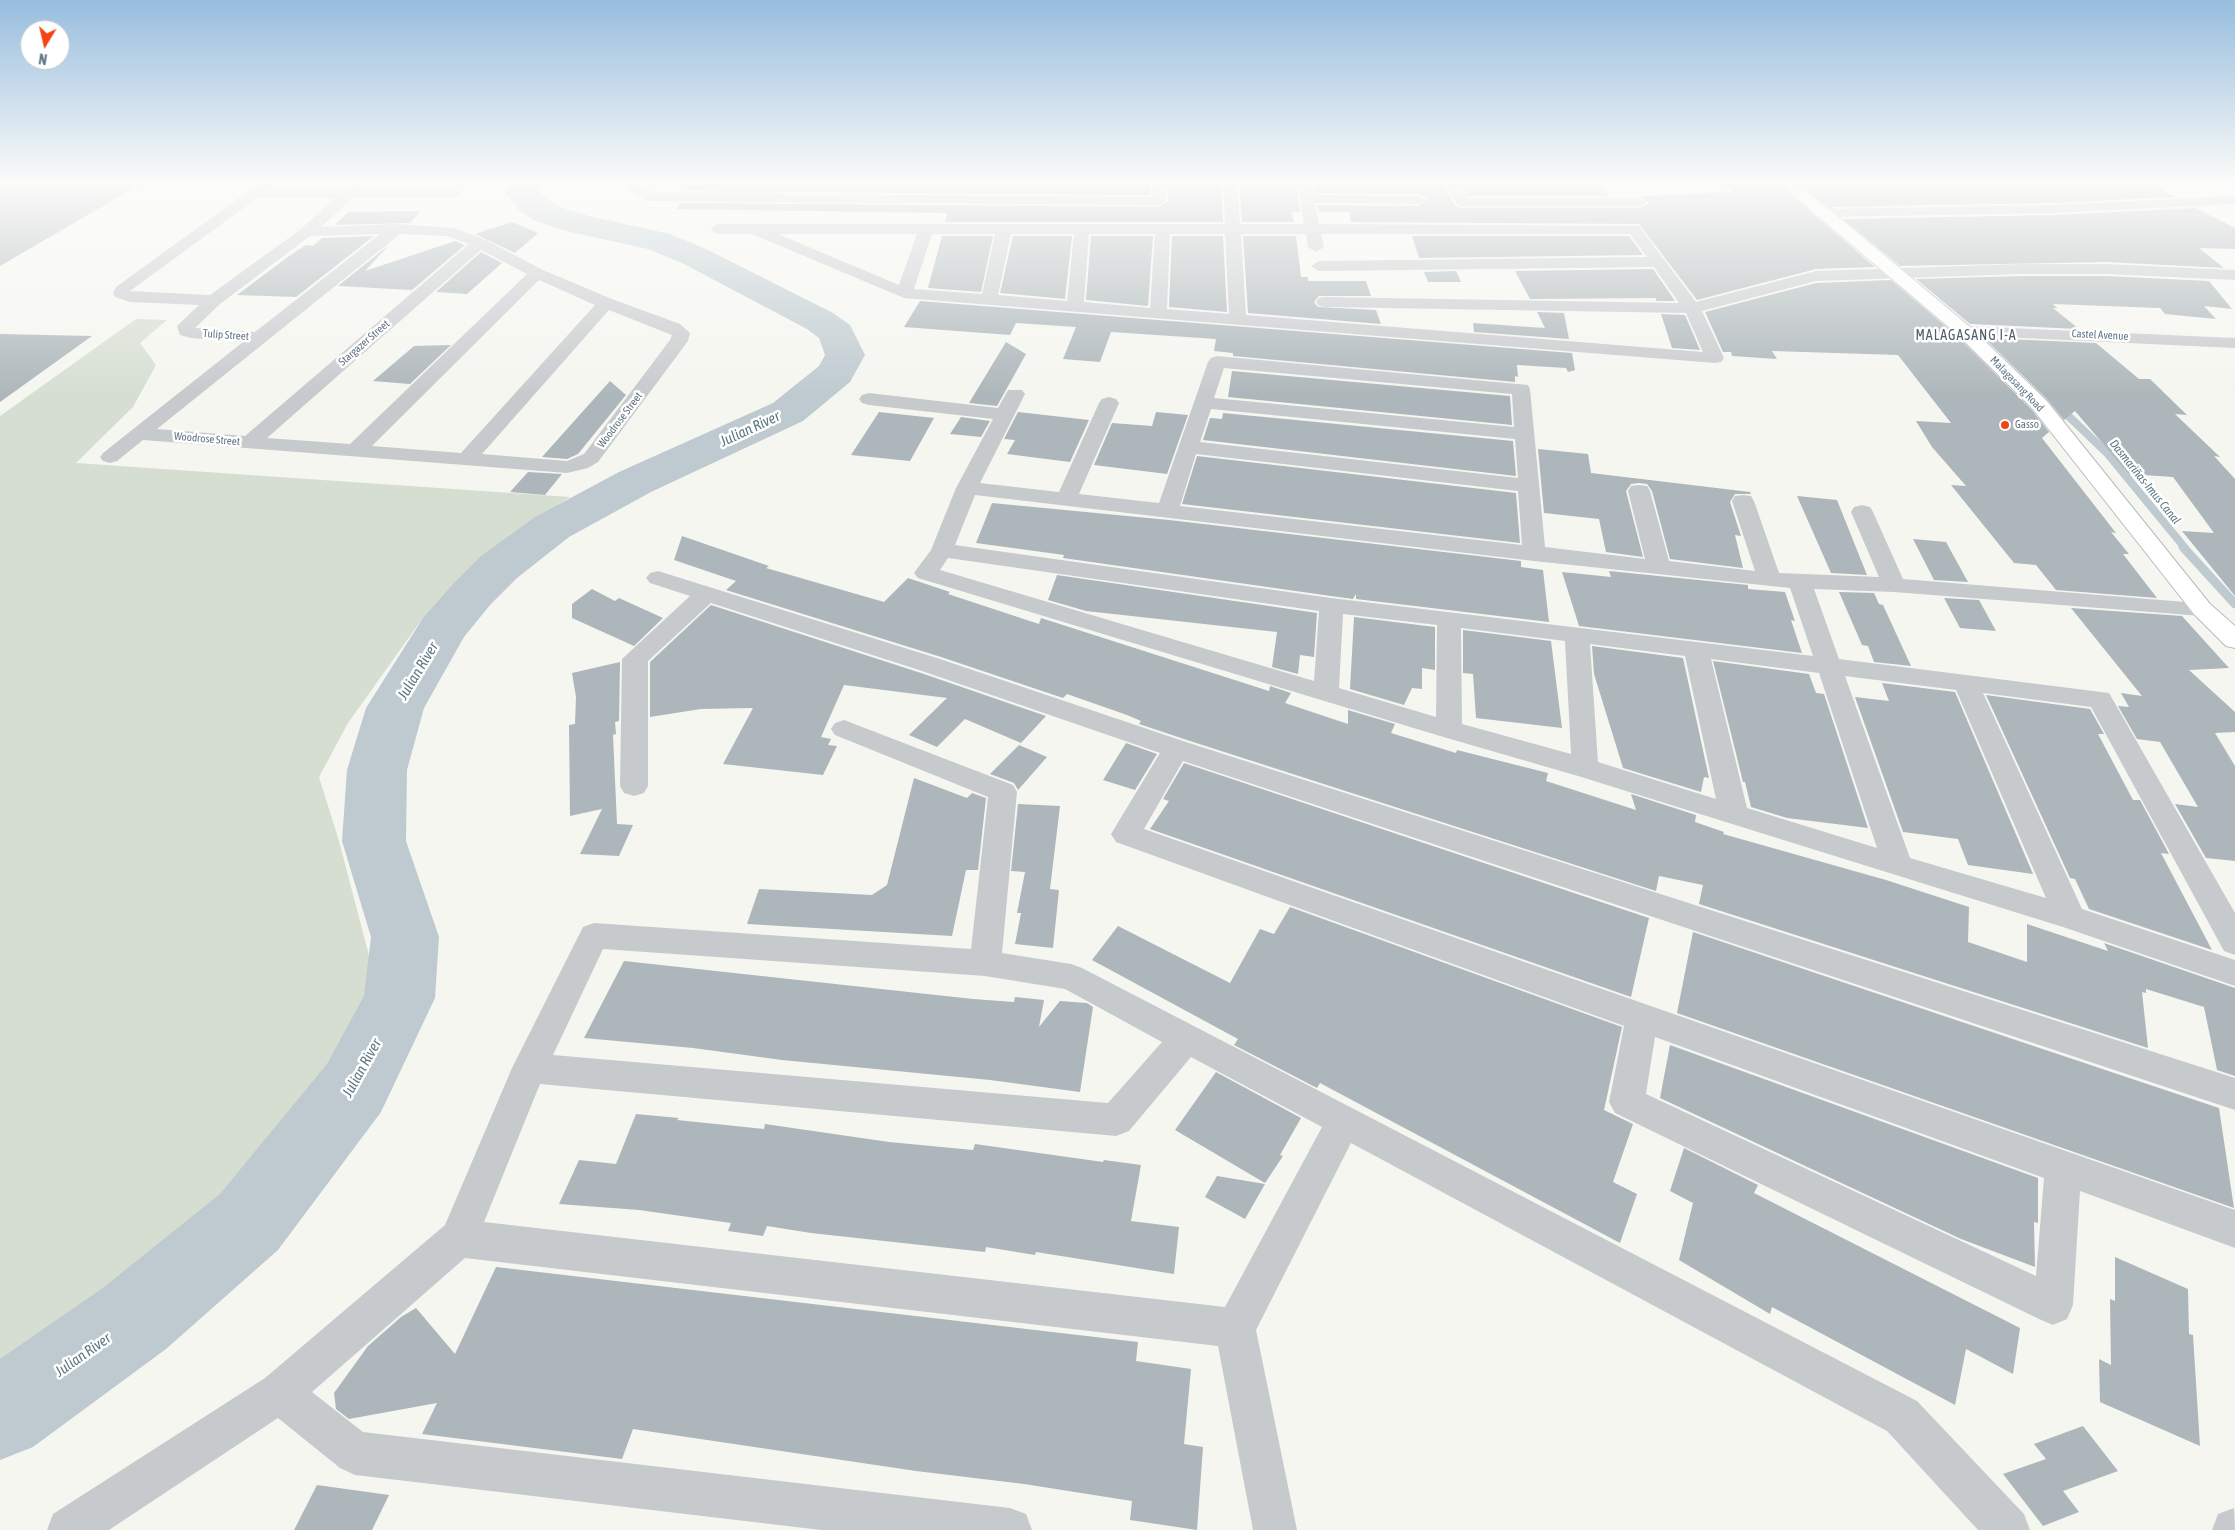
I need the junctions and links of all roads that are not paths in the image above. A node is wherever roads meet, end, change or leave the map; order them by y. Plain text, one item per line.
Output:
1 (171, 253) edge
2 (277, 253) edge
3 (364, 253) edge
4 (468, 253) edge
5 (500, 253) edge
6 (811, 253) edge
7 (918, 253) edge
8 (999, 253) edge
9 (1080, 253) edge
10 (1161, 253) edge
11 (1235, 253) edge
12 (1317, 253) edge
13 (1652, 253) edge
14 (1873, 253) edge
15 (1659, 262) junction
16 (1319, 266) junction
17 (537, 272) junction
18 (1898, 275) junction
19 (2235, 275) edge
20 (904, 293) junction
21 (989, 299) junction
22 (214, 300) junction
23 (1325, 302) junction
24 (606, 303) junction
25 (1075, 306) junction
26 (1692, 308) junction
27 (1158, 314) junction
28 (1238, 318) junction
29 (1329, 326) junction
30 (1970, 337) junction
31 (259, 338) junction
32 (2235, 343) edge
33 (2235, 353) edge
34 (1015, 394) dead end
35 (869, 400) dead end
36 (1109, 403) dead end
37 (1204, 403) junction
38 (1004, 414) junction
39 (139, 434) junction
40 (1524, 434) junction
41 (249, 442) junction
42 (1189, 447) junction
43 (355, 451) junction
44 (110, 457) dead end
45 (466, 460) junction
46 (1529, 486) junction
47 (967, 488) junction
48 (1639, 491) dead end
49 (1066, 500) junction
50 (1743, 501) dead end
51 (1167, 511) junction
52 (1862, 512) dead end
53 (942, 550) junction
54 (1534, 554) junction
55 (1659, 568) junction
56 (658, 578) dead end
57 (1770, 580) junction
58 (1800, 582) junction
59 (1894, 585) junction
60 (706, 594) junction
61 (1331, 606) junction
62 (2202, 609) junction
63 (1449, 619) junction
64 (1577, 636) junction
65 (2235, 640) edge
66 (1696, 651) junction
67 (1828, 665) junction
68 (1966, 684) junction
69 (1326, 692) junction
70 (844, 729) dead end
71 (1449, 730) junction
72 (1176, 749) junction
73 (1584, 768) junction
74 (634, 786) dead end
75 (1734, 814) junction
76 (1898, 866) junction
77 (2070, 917) junction
78 (2235, 942) edge
79 (985, 963) junction
80 (2235, 973) edge
81 (1642, 1017) junction
82 (1186, 1038) junction
83 (529, 1068) junction
84 (2235, 1094) edge
85 (1344, 1121) junction
86 (2063, 1168) junction
87 (2235, 1229) edge
88 (459, 1238) junction
89 (1235, 1328) junction
90 (280, 1393) junction
91 (69, 1530) edge
92 (1010, 1530) edge
93 (1275, 1530) edge
94 (2008, 1530) edge

1 - 22 street
2 - 22 street, Tulip Street
3 - 31 street
4 - 41 street, Stargazer Street
5 - 17 street, Woodrose Street
6 - 20 street
7 - 20 street
8 - 21 street
9 - 25 street
10 - 27 street
11 - 28 street
12 - 16 street
13 - 15 street
14 - 18 main road, Malagasang Road
15 - 16 street
15 - 26 street
16 - 23 street
17 - 24 street, Woodrose Street
17 - 43 street
18 - 19 street
18 - 26 street
18 - 30 main road, Malagasang Road
20 - 21 street
21 - 25 street
22 - 31 street, Tulip Street
23 - 26 street
23 - 29 street
24 - 45 street
24 - 45 street, Woodrose Street
25 - 27 street
26 - 29 street
27 - 28 street
28 - 29 street
30 - 32 street, Castel Avenue
30 - 33 street, Castel Avenue
30 - 62 main road, Malagasang Road
31 - 39 street
34 - 38 street
35 - 38 street
36 - 49 street
37 - 40 street
37 - 40 street
37 - 42 street
38 - 47 street
39 - 41 street, Woodrose Street
39 - 44 street
40 - 46 street
41 - 43 street, Woodrose Street
42 - 46 street
42 - 51 street
43 - 45 street, Woodrose Street
46 - 54 street
47 - 49 street
47 - 53 street
48 - 55 street
49 - 51 street
50 - 57 street
51 - 54 street
52 - 59 street
53 - 61 street
53 - 69 street
54 - 55 street
55 - 57 street
56 - 60 street
57 - 58 street
58 - 59 street
58 - 67 street
59 - 62 street
60 - 72 street
60 - 74 street
61 - 63 street
61 - 69 street
62 - 65 main road, Malagasang Road
63 - 64 street
63 - 71 street
64 - 66 street
64 - 73 street
66 - 67 street
66 - 75 street
67 - 68 street
67 - 76 street
68 - 77 street
68 - 78 street
69 - 71 street
70 - 79 street
71 - 73 street
72 - 81 street
72 - 84 street
73 - 75 street
75 - 76 street
76 - 77 street
77 - 80 street
79 - 82 street
79 - 83 street
81 - 86 street
81 - 86 street
82 - 83 street
82 - 85 street
83 - 88 street
85 - 89 street
85 - 94 street
86 - 87 street
88 - 89 street
88 - 90 street
89 - 93 street
90 - 91 street
90 - 92 street

